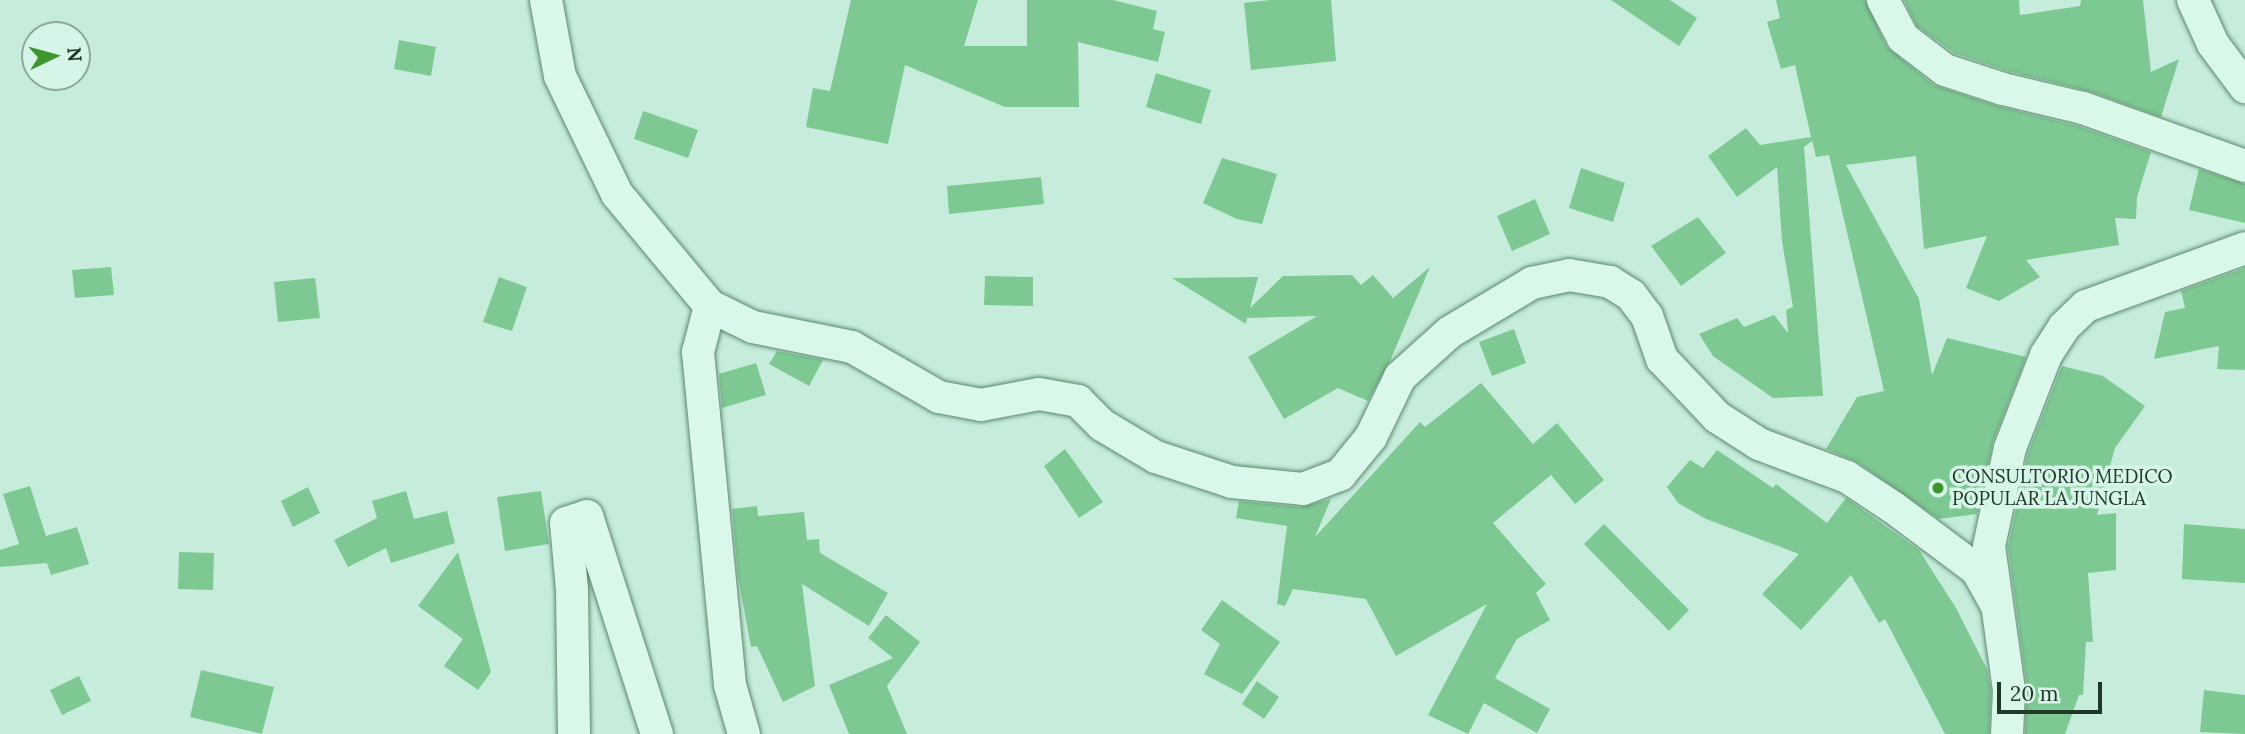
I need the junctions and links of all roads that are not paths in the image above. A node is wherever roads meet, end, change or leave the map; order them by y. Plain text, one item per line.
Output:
1 (546, 0) edge
2 (1883, 0) edge
3 (2193, 0) edge
4 (2245, 87) edge
5 (2245, 166) edge
6 (2245, 248) edge
7 (710, 306) junction
8 (1995, 603) junction
9 (574, 734) edge
10 (657, 734) edge
11 (744, 734) edge
12 (2007, 734) edge

1 - 7 street
2 - 5 street
3 - 4 street
6 - 8 street
7 - 8 street
7 - 11 street
8 - 12 street
9 - 10 street

